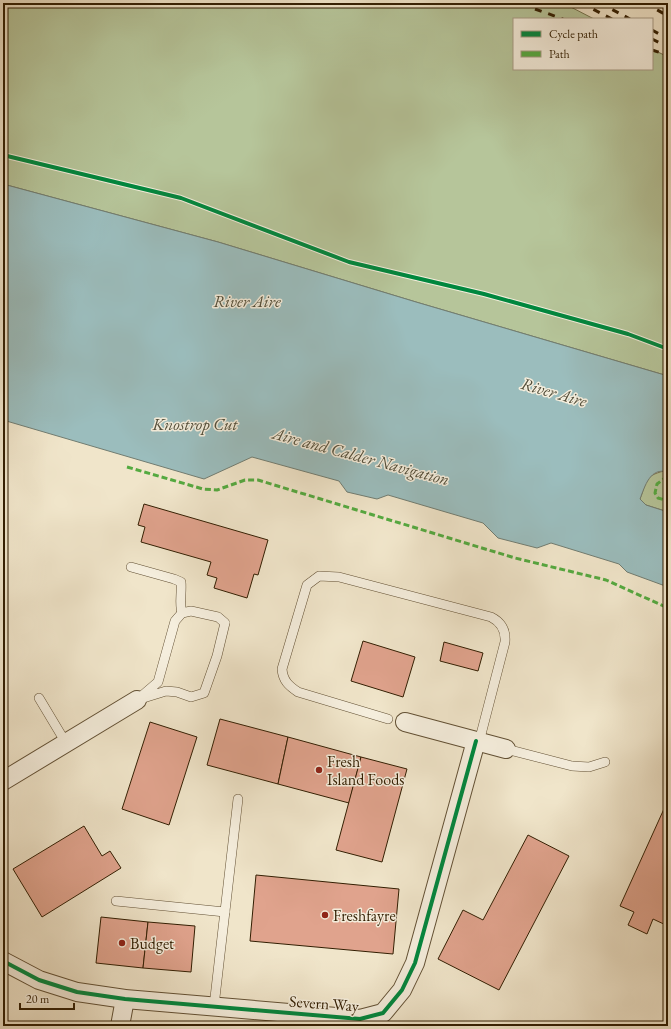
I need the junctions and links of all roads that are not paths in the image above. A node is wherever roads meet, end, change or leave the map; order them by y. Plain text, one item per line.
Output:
1 (131, 567) dead end
2 (182, 613) junction
3 (38, 698) dead end
4 (137, 700) junction
5 (397, 720) joint
6 (477, 741) junction
7 (66, 743) junction
8 (506, 749) joint
9 (605, 762) dead end
10 (3, 781) edge
11 (238, 799) dead end
12 (116, 900) dead end
13 (225, 912) junction
14 (3, 961) edge
15 (125, 999) junction
16 (214, 1006) junction
17 (120, 1026) edge

1 - 2 lane
2 - 4 lane
2 - 4 lane
3 - 7 lane
4 - 7 street
5 - 6 street
5 - 6 lane
6 - 8 street
6 - 16 street, Severn Way
7 - 10 street
8 - 9 lane
11 - 13 lane
12 - 13 lane
13 - 16 lane
14 - 15 street, Severn Way
15 - 16 street, Severn Way
15 - 17 street

